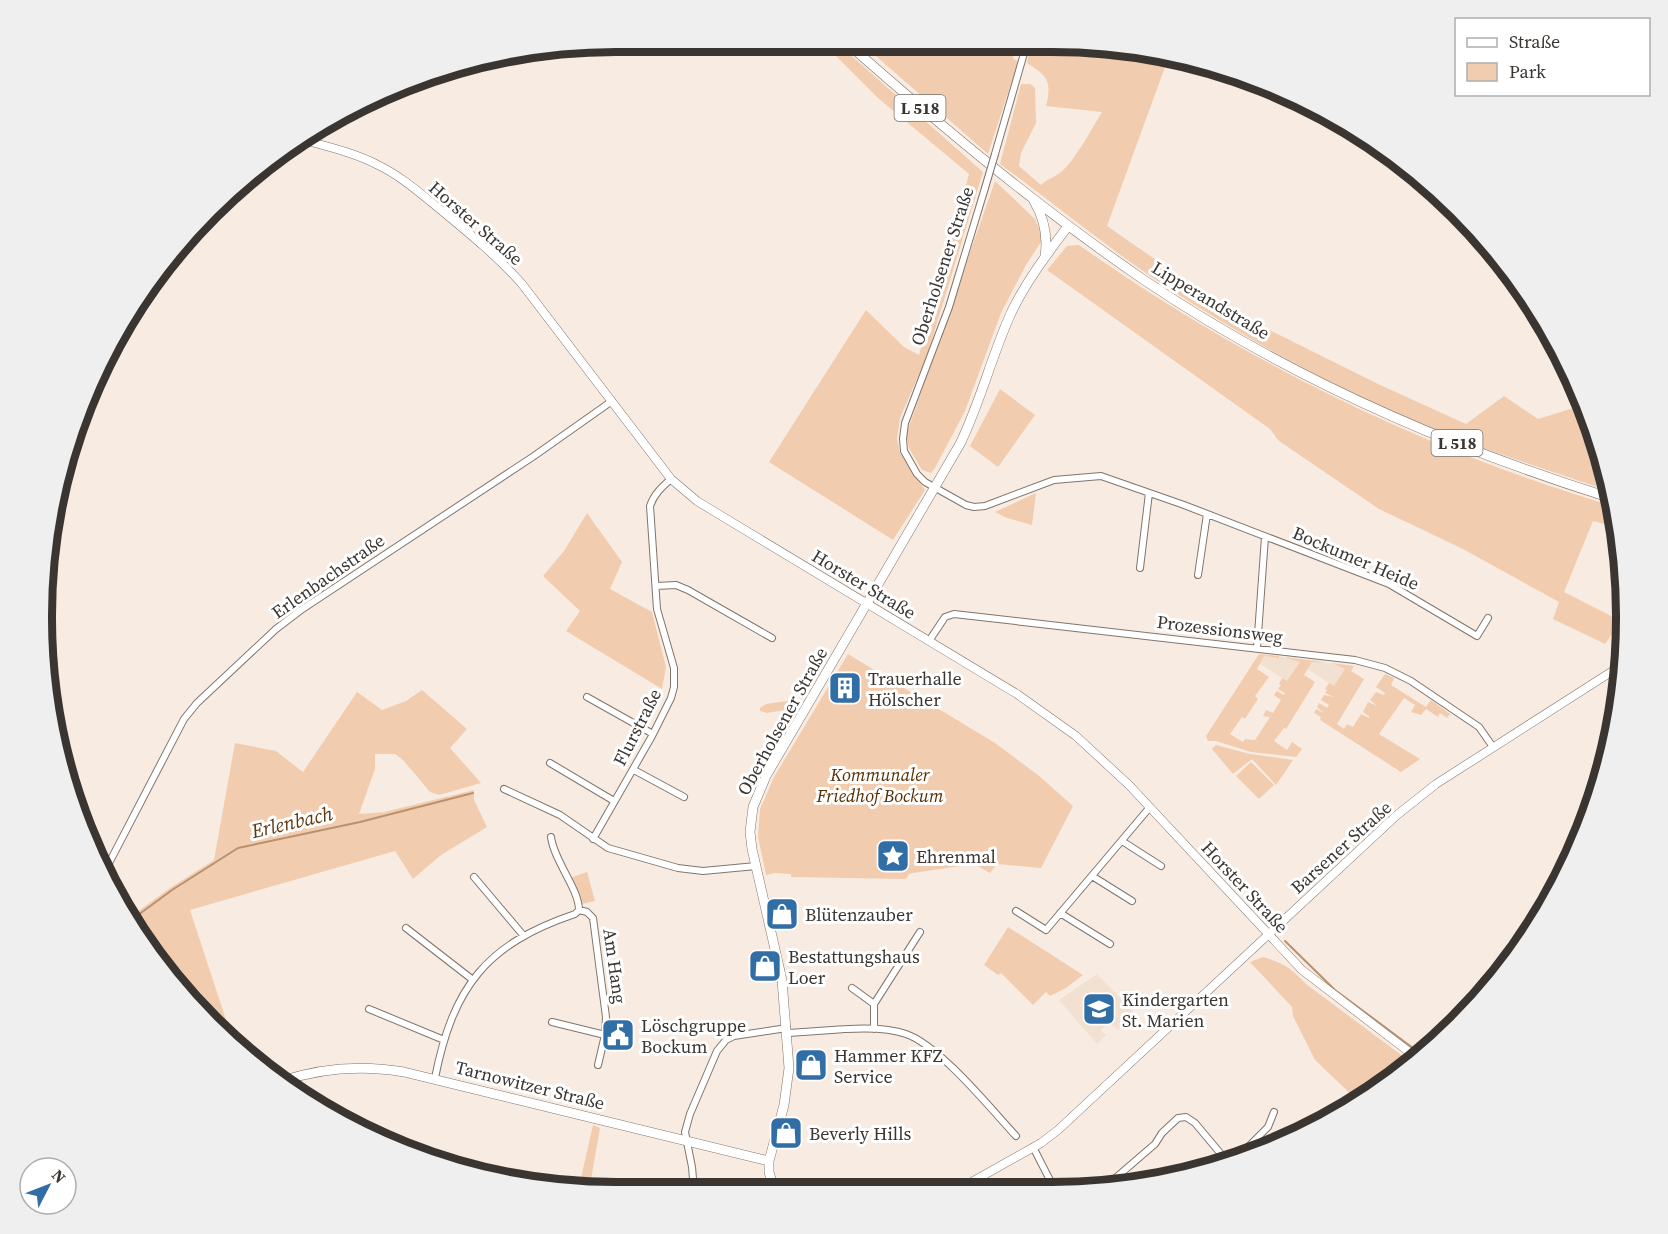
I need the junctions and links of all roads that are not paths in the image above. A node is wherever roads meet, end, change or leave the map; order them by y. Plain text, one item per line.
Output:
1 (857, 52) edge
2 (1024, 52) edge
3 (312, 142) edge
4 (1034, 201) junction
5 (1068, 226) junction
6 (1044, 258) junction
7 (612, 401) junction
8 (671, 479) junction
9 (935, 488) junction
10 (1149, 493) junction
11 (1602, 495) edge
12 (1207, 514) junction
13 (1265, 537) junction
14 (1140, 568) dead end
15 (1198, 575) dead end
16 (656, 586) junction
17 (867, 604) junction
18 (1488, 618) dead end
19 (772, 638) dead end
20 (929, 641) junction
21 (1257, 648) junction
22 (1613, 671) edge
23 (587, 697) dead end
24 (653, 734) junction
25 (1493, 747) junction
26 (550, 764) dead end
27 (634, 770) junction
28 (504, 789) dead end
29 (684, 797) dead end
30 (614, 801) junction
31 (1150, 807) junction
32 (551, 837) dead end
33 (593, 838) junction
34 (1122, 841) junction
35 (109, 863) edge
36 (756, 866) junction
37 (1161, 866) dead end
38 (1092, 876) junction
39 (474, 877) dead end
40 (1132, 901) dead end
41 (579, 910) junction
42 (1016, 911) dead end
43 (1060, 913) junction
44 (406, 928) dead end
45 (920, 932) dead end
46 (1268, 934) junction
47 (522, 935) junction
48 (1110, 944) dead end
49 (473, 980) junction
50 (852, 988) dead end
51 (874, 1004) junction
52 (369, 1009) dead end
53 (552, 1022) dead end
54 (874, 1029) junction
55 (787, 1030) junction
56 (605, 1035) junction
57 (444, 1040) junction
58 (1410, 1052) edge
59 (598, 1065) dead end
60 (435, 1078) junction
61 (292, 1079) edge
62 (1275, 1112) dead end
63 (1016, 1136) dead end
64 (685, 1140) junction
65 (1250, 1146) edge
66 (1033, 1147) junction
67 (1222, 1155) edge
68 (769, 1161) junction
69 (1116, 1178) edge
70 (693, 1182) edge
71 (771, 1182) edge
72 (972, 1182) edge
73 (1051, 1182) edge

1 - 4 main road, Lipperandstraße / L 518
2 - 9 street, Oberholsener Straße, bridge
3 - 7 street, Horster Straße
4 - 5 main road, Lipperandstraße / L 518
4 - 6 main road, L 518
5 - 6 main road, Oberholsener Straße
5 - 11 main road, Lipperandstraße / L 518
6 - 9 main road, Oberholsener Straße
7 - 8 street, Horster Straße
7 - 35 street, Erlenbachstraße
8 - 16 street, Flurstraße
8 - 17 street, Horster Straße
9 - 10 street, Bockumer Heide
9 - 17 main road, Oberholsener Straße
10 - 12 street, Bockumer Heide
10 - 14 street
12 - 13 street, Bockumer Heide
12 - 15 street
13 - 18 street, Bockumer Heide
13 - 21 street, Bockumer Heide
16 - 19 street
16 - 24 street, Flurstraße
17 - 20 street, Horster Straße
17 - 36 main road, Oberholsener Straße
20 - 21 street, Prozessionsweg
20 - 31 street, Horster Straße
21 - 25 street, Prozessionsweg
22 - 25 street, Barsener Straße
23 - 24 street
24 - 27 street, Flurstraße
25 - 46 street, Barsener Straße
26 - 30 street
27 - 29 street
27 - 30 street, Flurstraße
28 - 33 street
30 - 33 street, Flurstraße
31 - 34 street
31 - 46 street, Horster Straße
32 - 41 street, Am Hang
33 - 36 street
34 - 37 street
34 - 38 street
36 - 55 main road, Oberholsener Straße
38 - 40 street
38 - 43 street
39 - 47 street
41 - 47 street
41 - 56 street, Am Hang
42 - 43 street
43 - 48 street
44 - 49 street
45 - 51 street
46 - 58 street, Horster Straße
46 - 66 street, Barsener Straße
47 - 49 street
49 - 57 street
50 - 51 street
51 - 54 street
52 - 57 street
53 - 56 street
54 - 55 street
54 - 63 street
55 - 64 street
55 - 68 main road, Oberholsener Straße
56 - 59 street, Am Hang
57 - 60 street
60 - 61 main road, Tarnowitzer Straße
60 - 64 main road, Tarnowitzer Straße
62 - 65 street
64 - 68 main road, Tarnowitzer Straße
64 - 70 street
66 - 72 street, Barsener Straße
66 - 73 street
67 - 69 street
68 - 71 main road

